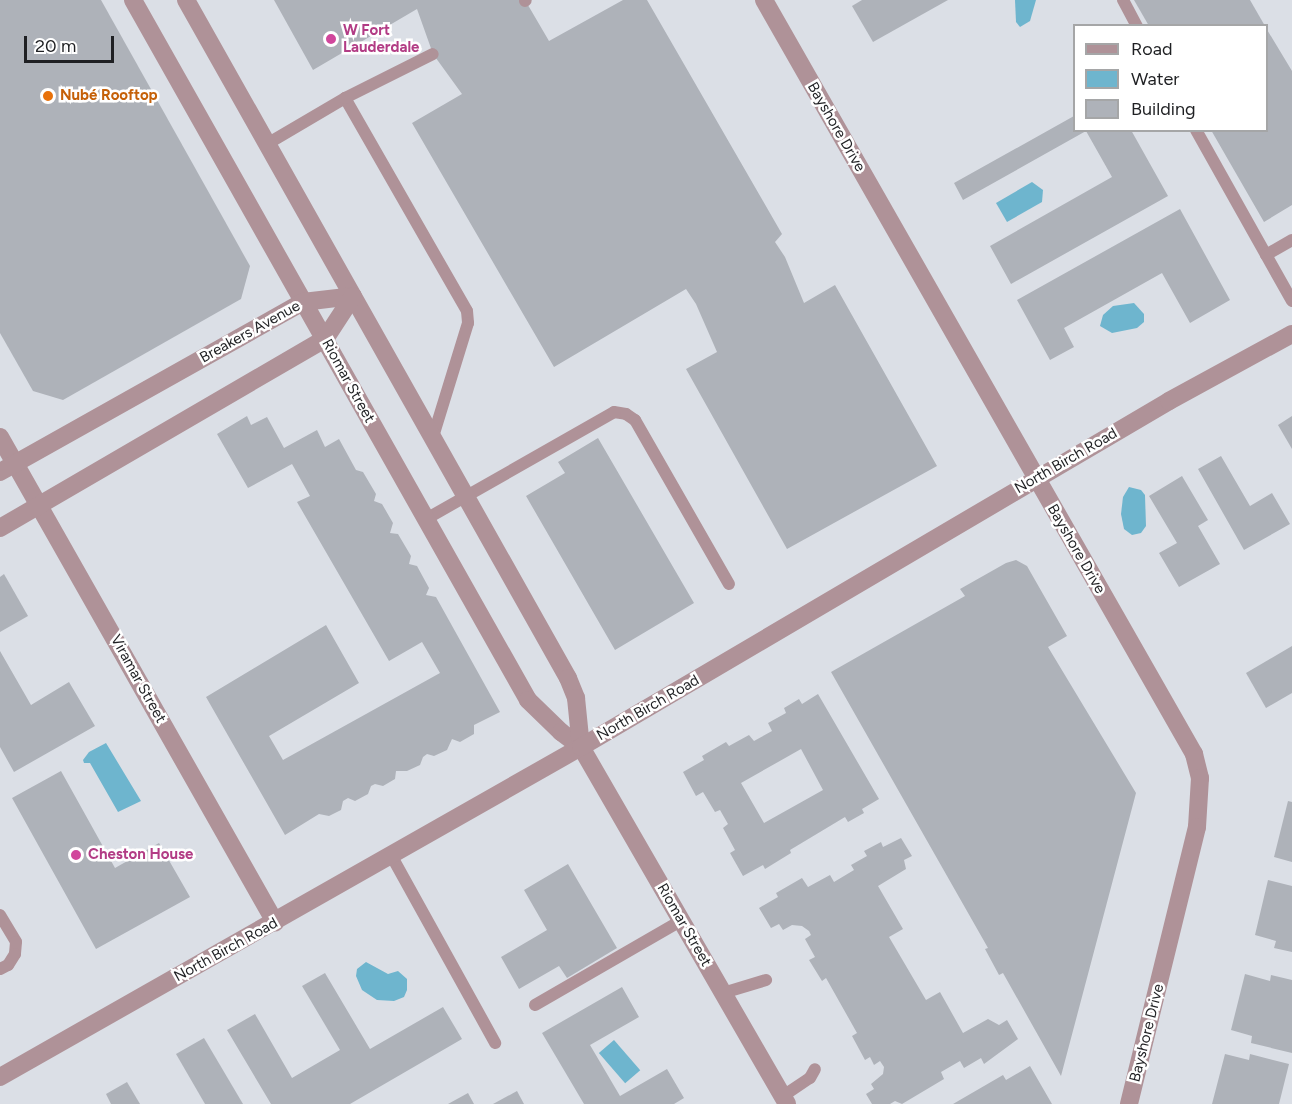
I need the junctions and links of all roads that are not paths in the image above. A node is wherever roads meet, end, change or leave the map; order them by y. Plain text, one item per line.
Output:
1 (133, 0) edge
2 (186, 0) edge
3 (764, 0) edge
4 (1123, 0) edge
5 (1136, 24) edge
6 (433, 54) dead end
7 (345, 98) junction
8 (1197, 132) edge
9 (267, 144) junction
10 (1292, 240) edge
11 (1266, 255) junction
12 (353, 296) junction
13 (1292, 301) edge
14 (303, 302) junction
15 (1292, 334) edge
16 (325, 339) junction
17 (0, 437) edge
18 (432, 437) junction
19 (8, 468) edge
20 (1036, 479) junction
21 (466, 497) junction
22 (39, 505) junction
23 (426, 519) junction
24 (0, 528) edge
25 (729, 584) dead end
26 (581, 747) junction
27 (392, 855) junction
28 (0, 915) edge
29 (682, 920) junction
30 (275, 922) junction
31 (0, 969) edge
32 (766, 980) dead end
33 (723, 993) junction
34 (536, 1005) dead end
35 (495, 1043) dead end
36 (814, 1069) dead end
37 (0, 1077) edge
38 (785, 1100) edge
39 (1129, 1104) edge

1 - 14 street, Riomar Street
2 - 9 street, Riomar Street
3 - 20 street, Bayshore Drive
4 - 5 lane
6 - 7 lane
7 - 9 lane
7 - 18 lane
8 - 11 lane
9 - 12 street, Riomar Street
10 - 11 lane
11 - 13 lane
12 - 14 street, Breakers Avenue
12 - 16 street
12 - 18 street, Riomar Street
14 - 16 street, Riomar Street
14 - 19 street, Breakers Avenue
15 - 20 street, North Birch Road
16 - 22 street
16 - 23 street, Riomar Street
17 - 19 street, Viramar Street
18 - 21 street, Riomar Street
19 - 22 street, Viramar Street
20 - 26 street, North Birch Road
20 - 39 street, Bayshore Drive
21 - 23 lane
21 - 25 lane
21 - 26 street, Riomar Street
22 - 24 street
22 - 30 street, Viramar Street
23 - 26 street, Riomar Street
26 - 27 street, North Birch Road
26 - 29 street, Riomar Street
27 - 30 street, North Birch Road
27 - 35 lane
28 - 31 lane
29 - 33 street, Riomar Street
29 - 34 lane
30 - 37 street, North Birch Road
32 - 33 lane
33 - 38 street, Riomar Street
36 - 38 lane

